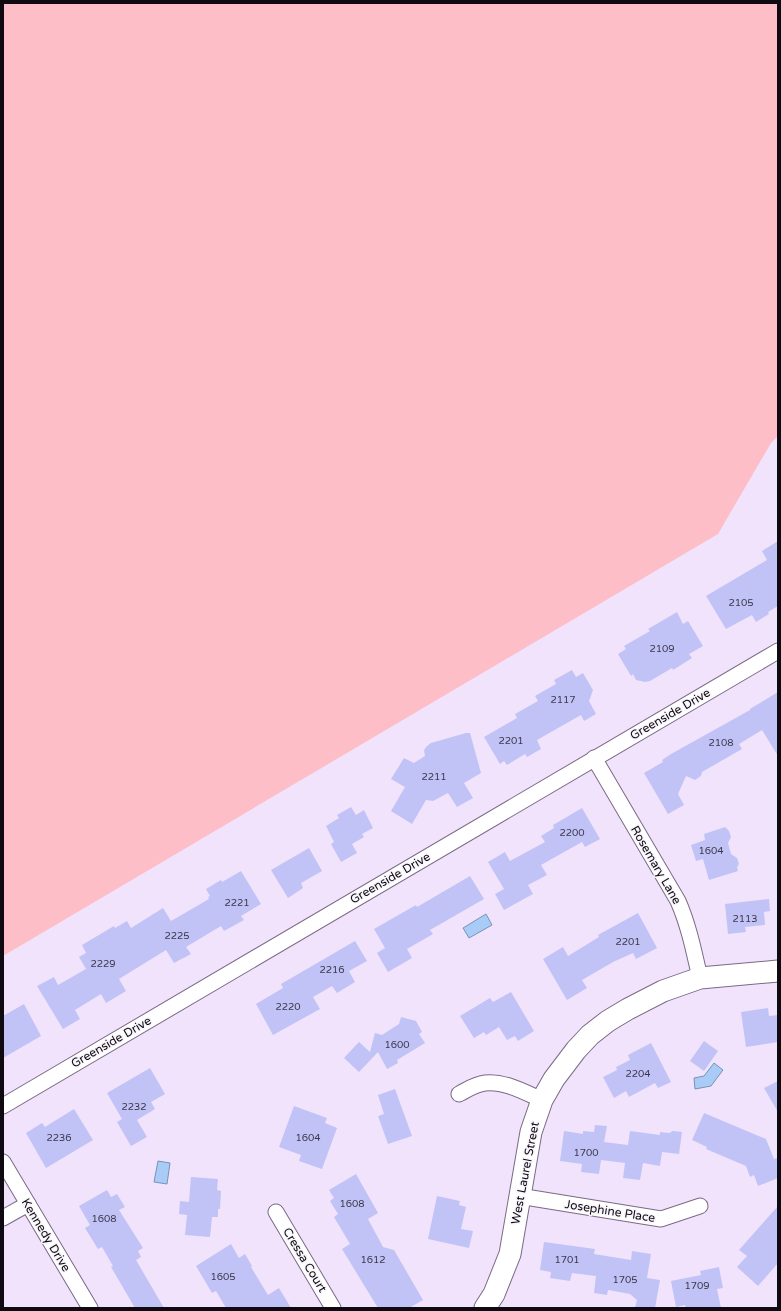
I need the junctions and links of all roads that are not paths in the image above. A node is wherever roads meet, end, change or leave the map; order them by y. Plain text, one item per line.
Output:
1 (778, 651) edge
2 (594, 758) junction
3 (778, 971) edge
4 (700, 978) junction
5 (459, 1094) dead end
6 (542, 1100) junction
7 (3, 1106) edge
8 (3, 1162) edge
9 (519, 1196) junction
10 (28, 1204) junction
11 (700, 1206) dead end
12 (276, 1212) dead end
13 (3, 1218) edge
14 (90, 1308) edge
15 (334, 1308) edge
16 (485, 1308) edge

1 - 2 street, Greenside Drive
2 - 4 street, Rosemary Lane
2 - 7 street, Greenside Drive
3 - 4 street, West Laurel Street
4 - 6 street, West Laurel Street
5 - 6 street
6 - 9 street, West Laurel Street
8 - 10 street, Kennedy Drive
9 - 11 street, Josephine Place
9 - 16 street, West Laurel Street
10 - 13 street
10 - 14 street, Kennedy Drive
12 - 15 street, Cressa Court

